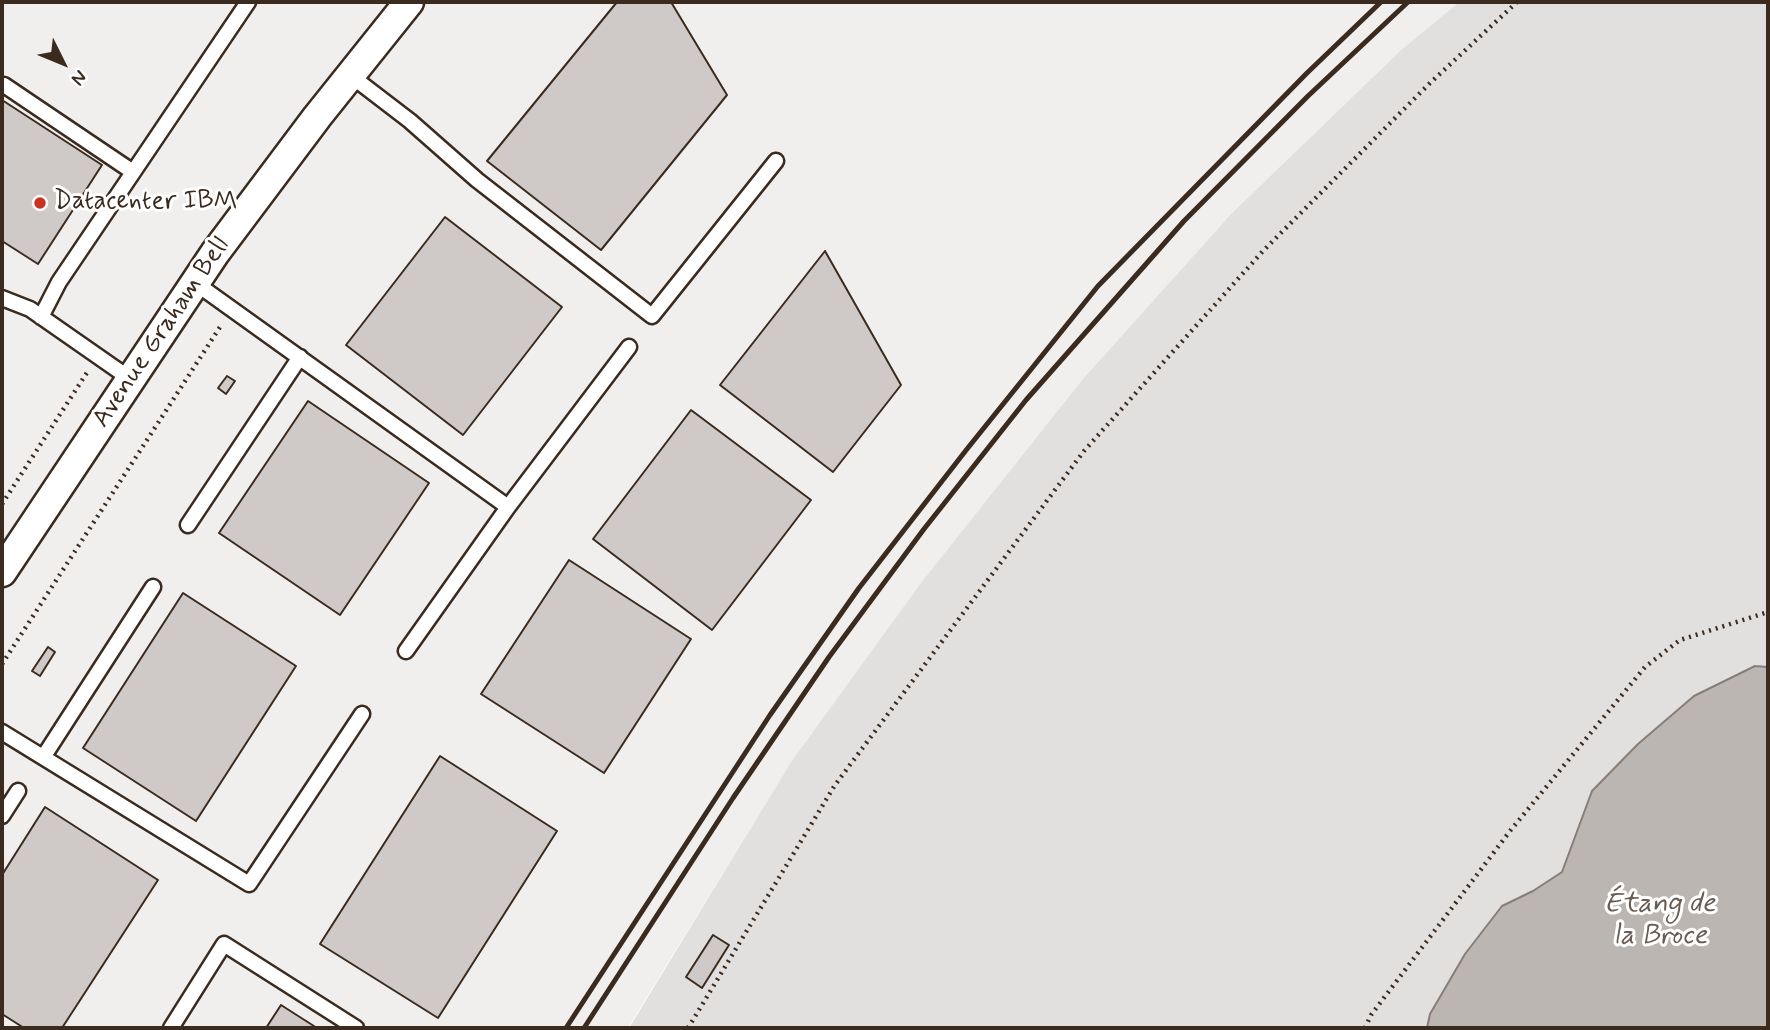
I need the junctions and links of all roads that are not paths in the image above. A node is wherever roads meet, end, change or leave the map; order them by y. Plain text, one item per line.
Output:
1 (248, 2) edge
2 (409, 2) edge
3 (350, 75) junction
4 (4, 85) dead end
5 (776, 161) dead end
6 (133, 172) junction
7 (194, 282) junction
8 (2, 298) edge
9 (41, 317) junction
10 (629, 347) dead end
11 (300, 357) junction
12 (129, 378) junction
13 (508, 507) junction
14 (188, 525) dead end
15 (2, 572) edge
16 (153, 587) dead end
17 (406, 651) dead end
18 (362, 714) dead end
19 (2, 732) edge
20 (44, 756) junction
21 (18, 791) dead end
22 (2, 816) edge
23 (171, 1028) edge
24 (356, 1028) edge

1 - 6 lane
2 - 3 street, Avenue Graham Bell
3 - 5 lane
3 - 7 street, Avenue Graham Bell
4 - 6 lane
6 - 9 lane
7 - 11 lane
7 - 12 street, Avenue Graham Bell
8 - 9 lane
9 - 12 lane
10 - 13 lane
11 - 13 lane
11 - 14 lane
12 - 15 street, Avenue Graham Bell
13 - 17 lane
16 - 20 lane
18 - 20 lane
19 - 20 lane
21 - 22 lane
23 - 24 lane

